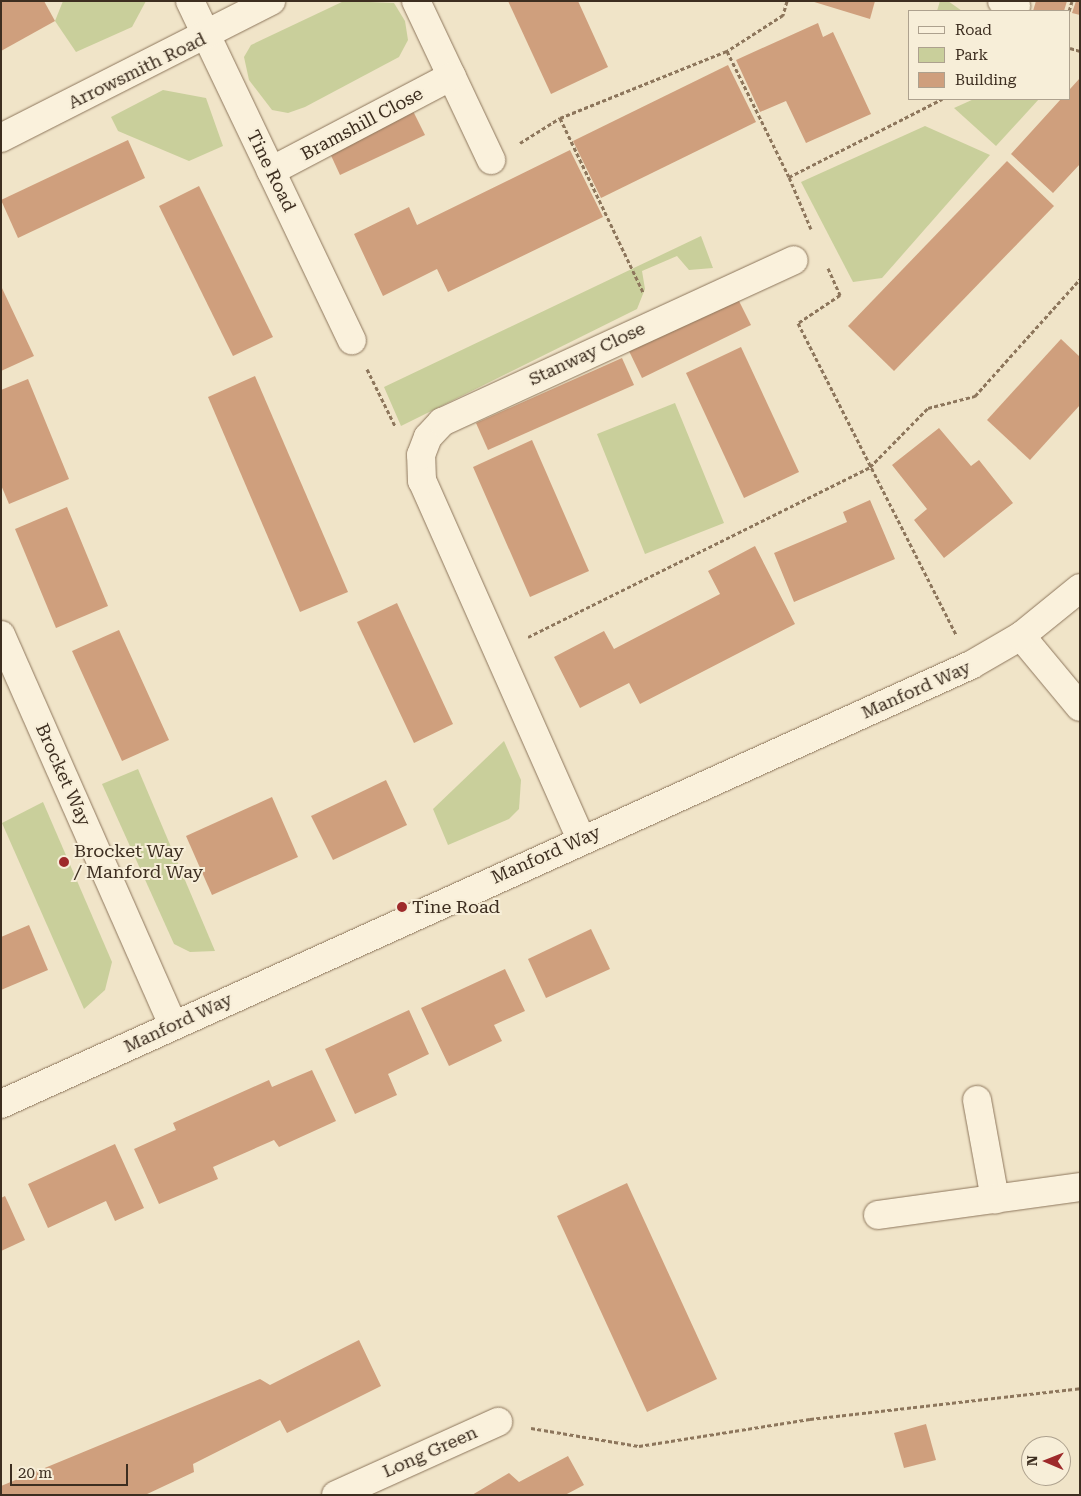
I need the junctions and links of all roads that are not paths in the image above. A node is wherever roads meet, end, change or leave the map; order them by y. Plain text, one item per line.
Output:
1 (190, 1) edge
2 (271, 1) edge
3 (416, 1) edge
4 (207, 37) junction
5 (452, 76) junction
6 (1, 138) edge
7 (491, 160) road end
8 (272, 171) junction
9 (794, 260) road end
10 (352, 340) road end
11 (1080, 588) edge
12 (1, 635) edge
13 (1022, 636) junction
14 (1080, 707) edge
15 (581, 839) junction
16 (173, 1025) junction
17 (977, 1100) dead end
18 (1, 1104) edge
19 (1080, 1187) edge
20 (995, 1199) junction
21 (878, 1215) dead end
22 (498, 1422) road end
23 (336, 1495) edge

1 - 4 street, Tine Road
2 - 4 street, Arrowsmith Road
3 - 5 street
4 - 6 street, Arrowsmith Road
4 - 8 street, Tine Road
5 - 7 street
5 - 8 street, Bramshill Close
8 - 10 street, Tine Road
9 - 15 street, Stanway Close
11 - 13 street, Manford Way
12 - 16 street, Brocket Way
13 - 14 street
13 - 15 street, Manford Way
15 - 16 street, Manford Way
16 - 18 street, Manford Way
17 - 20 street
19 - 20 street
20 - 21 street
22 - 23 street, Long Green

